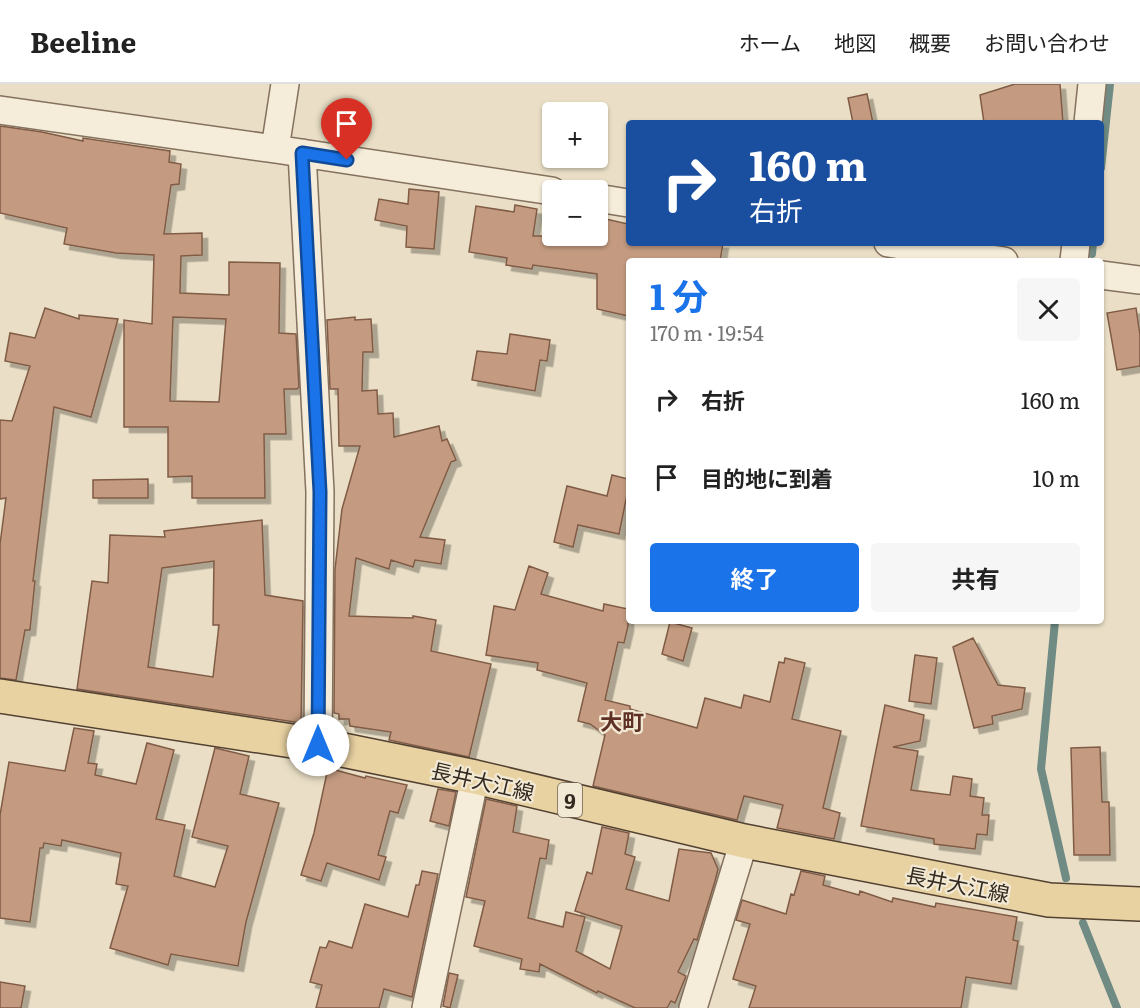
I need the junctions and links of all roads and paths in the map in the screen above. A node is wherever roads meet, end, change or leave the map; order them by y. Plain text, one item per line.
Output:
1 (285, 84) edge
2 (1092, 84) edge
3 (0, 110) edge
4 (1088, 120) edge
5 (276, 149) junction
6 (302, 153) junction
7 (542, 189) edge
8 (608, 200) edge
9 (626, 203) edge
10 (907, 246) edge
11 (985, 258) edge
12 (1104, 275) edge
13 (1140, 279) edge
14 (0, 696) edge
15 (318, 745) junction
16 (475, 777) junction
17 (744, 842) junction
18 (1140, 904) edge
19 (426, 1008) edge
20 (693, 1008) edge

1 - 5 street
2 - 4 street
3 - 5 street
5 - 6 street
6 - 7 street
6 - 15 street
8 - 9 street
10 - 11 street
12 - 13 street
14 - 15 main road, 長井大江線 / 9
15 - 16 main road, 長井大江線 / 9
16 - 17 main road, 長井大江線 / 9
16 - 19 street
17 - 18 main road, 長井大江線 / 9
17 - 20 street

